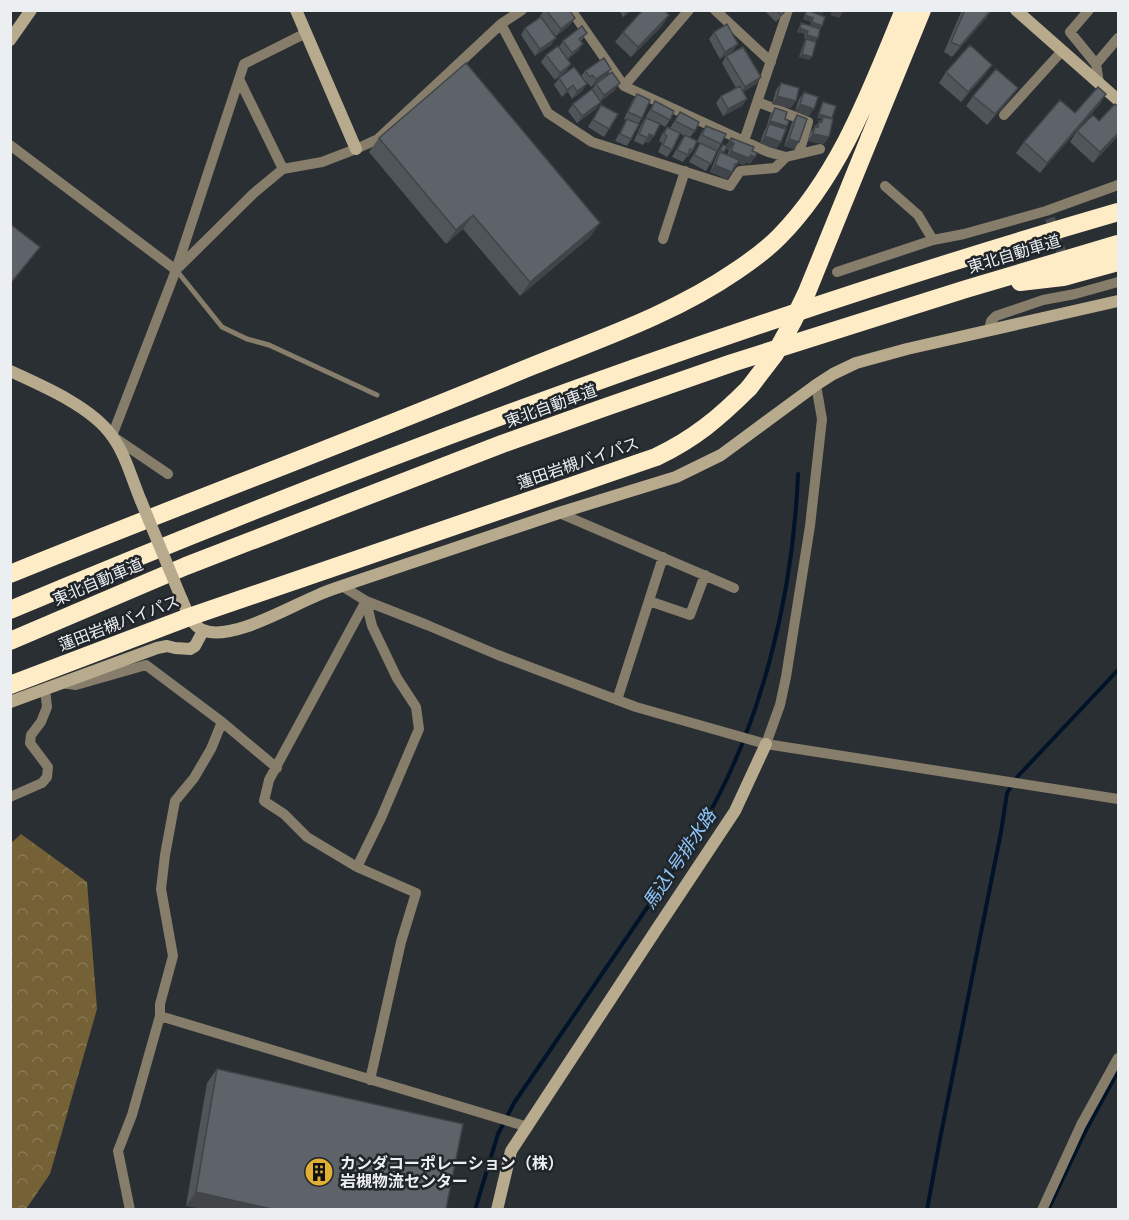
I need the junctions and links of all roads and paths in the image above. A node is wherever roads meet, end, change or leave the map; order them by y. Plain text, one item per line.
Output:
1 (31, 10) edge
2 (296, 10) edge
3 (572, 10) edge
4 (689, 10) edge
5 (715, 10) edge
6 (788, 10) edge
7 (904, 10) edge
8 (922, 10) edge
9 (1016, 10) edge
10 (1089, 10) edge
11 (521, 11) edge
12 (501, 24) junction
13 (306, 33) junction
14 (1119, 38) edge
15 (10, 40) edge
16 (1062, 51) junction
17 (771, 62) junction
18 (1096, 64) junction
19 (239, 79) junction
20 (1099, 83) junction
21 (624, 86) junction
22 (1119, 100) edge
23 (758, 102) junction
24 (1004, 115) edge
25 (744, 141) junction
26 (10, 145) edge
27 (356, 149) junction
28 (820, 149) dead end
29 (799, 153) junction
30 (786, 157) junction
31 (283, 169) junction
32 (685, 171) junction
33 (1119, 185) edge
34 (885, 186) dead end
35 (1119, 213) edge
36 (663, 239) dead end
37 (933, 240) junction
38 (1119, 244) edge
39 (1119, 262) edge
40 (176, 270) junction
41 (837, 272) dead end
42 (1119, 282) edge
43 (966, 289) junction
44 (1119, 301) edge
45 (989, 330) junction
46 (10, 371) edge
47 (816, 385) junction
48 (377, 395) dead end
49 (112, 436) junction
50 (168, 474) dead end
51 (559, 513) junction
52 (663, 557) junction
53 (10, 574) edge
54 (705, 575) junction
55 (342, 586) junction
56 (734, 588) dead end
57 (366, 601) junction
58 (649, 601) junction
59 (10, 609) edge
60 (186, 609) junction
61 (203, 631) junction
62 (10, 641) edge
63 (60, 683) junction
64 (10, 685) edge
65 (45, 689) junction
66 (617, 700) junction
67 (10, 702) edge
68 (222, 722) junction
69 (766, 744) junction
70 (277, 768) junction
71 (10, 797) edge
72 (1119, 800) edge
73 (357, 867) junction
74 (160, 1016) junction
75 (1119, 1058) edge
76 (370, 1080) junction
77 (528, 1127) junction
78 (130, 1209) edge
79 (497, 1209) edge
80 (1042, 1209) edge

1 - 15 street
2 - 13 street
3 - 21 street
4 - 21 street
5 - 17 street
6 - 17 street
7 - 53 highway
8 - 60 highway, 蓮田岩槻バイパス, bridge
9 - 16 street
10 - 18 street
11 - 12 street
12 - 27 street
12 - 32 street
13 - 19 street
13 - 27 street
14 - 18 street
16 - 20 street
16 - 24 street
17 - 23 street
18 - 20 street
19 - 31 street
19 - 40 street
20 - 22 street
21 - 25 street
23 - 25 street
23 - 29 street
25 - 30 street
26 - 40 street
27 - 31 street
28 - 29 street
29 - 30 street
30 - 32 street
31 - 40 street
32 - 36 street
33 - 37 street
34 - 37 street
35 - 59 highway, 東北自動車道
37 - 41 street
38 - 43 highway, 東北自動車道
39 - 43 highway
40 - 48 lane
40 - 49 street
42 - 45 street
43 - 62 highway, 東北自動車道
44 - 45 street
45 - 47 street
46 - 49 street
47 - 51 street
47 - 69 street
49 - 50 street
49 - 60 street, bridge
51 - 52 street
51 - 55 street
52 - 54 street
52 - 58 street
54 - 56 street
54 - 58 street
55 - 57 street
55 - 61 street
57 - 66 street
57 - 70 street
57 - 73 street
58 - 66 street
60 - 61 street
60 - 64 highway, 蓮田岩槻バイパス
61 - 63 street
63 - 65 street
63 - 68 street
65 - 67 street
65 - 71 street
66 - 69 street
68 - 70 street
68 - 74 street
69 - 72 street
69 - 77 street
70 - 73 street
73 - 76 street
74 - 76 street
74 - 78 street
75 - 80 street
76 - 77 street
77 - 79 street

